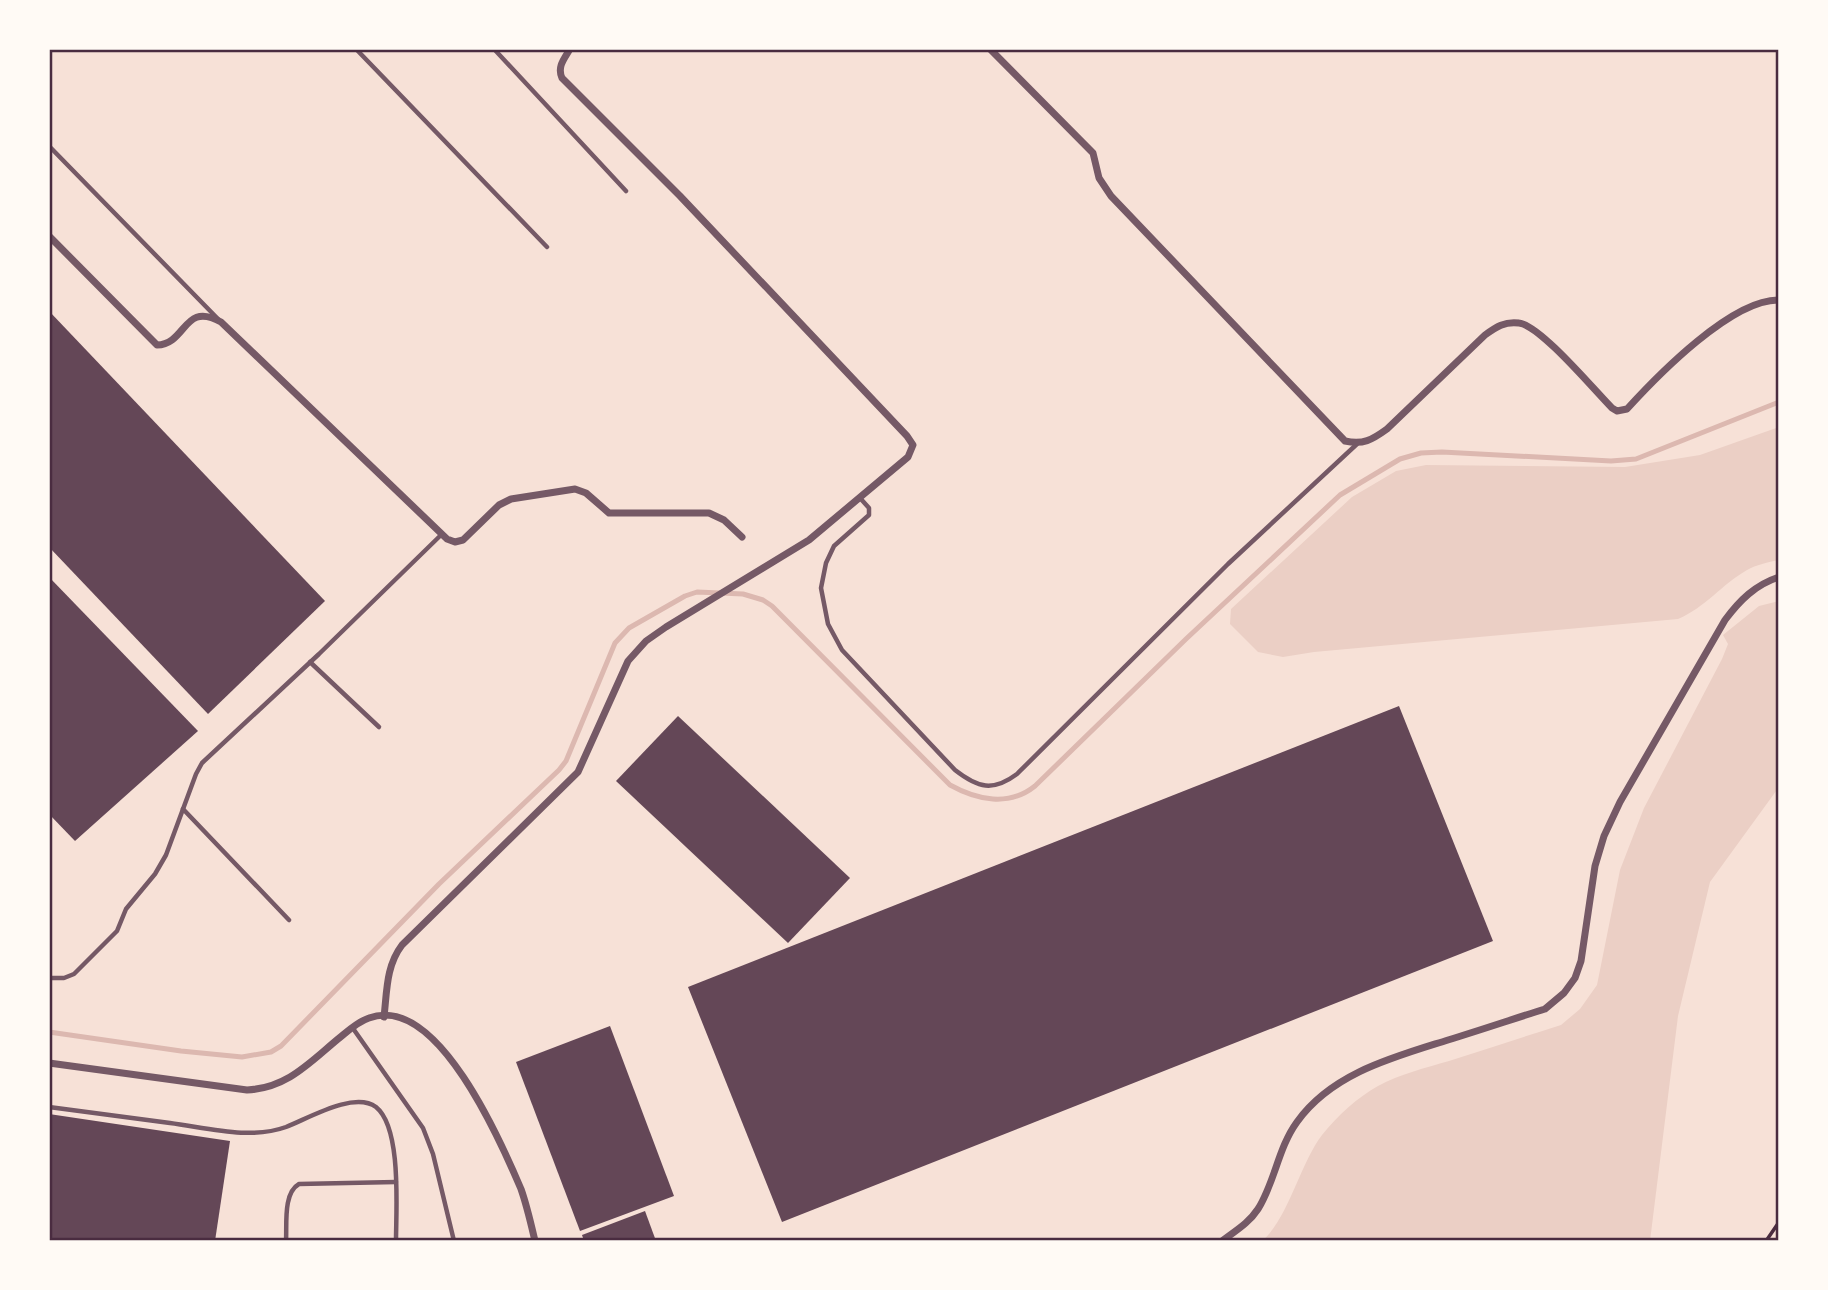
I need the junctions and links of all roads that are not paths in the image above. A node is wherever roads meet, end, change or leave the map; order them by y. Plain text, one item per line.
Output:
1 (356, 49) edge
2 (494, 49) edge
3 (570, 49) edge
4 (990, 49) edge
5 (49, 146) edge
6 (626, 191) dead end
7 (49, 236) edge
8 (547, 247) dead end
9 (1779, 300) edge
10 (221, 322) junction
11 (1358, 443) junction
12 (859, 498) junction
13 (442, 534) junction
14 (741, 537) dead end
15 (1779, 577) edge
16 (310, 662) junction
17 (379, 727) dead end
18 (183, 809) junction
19 (289, 919) dead end
20 (49, 978) edge
21 (384, 1017) junction
22 (352, 1027) junction
23 (49, 1063) edge
24 (49, 1107) edge
25 (397, 1182) junction
26 (286, 1241) edge
27 (396, 1241) edge
28 (454, 1241) edge
29 (535, 1241) edge
30 (1222, 1241) edge

1 - 8 lane
2 - 6 lane
3 - 12 street
4 - 11 street
5 - 10 lane
7 - 10 street
9 - 11 street
10 - 13 street
11 - 12 lane
12 - 21 street
13 - 14 street
13 - 16 lane
15 - 30 street
16 - 17 lane
16 - 18 lane
18 - 19 lane
18 - 20 lane
21 - 22 street
21 - 29 street
22 - 23 street
22 - 28 lane
24 - 25 lane
25 - 26 lane
25 - 27 lane

